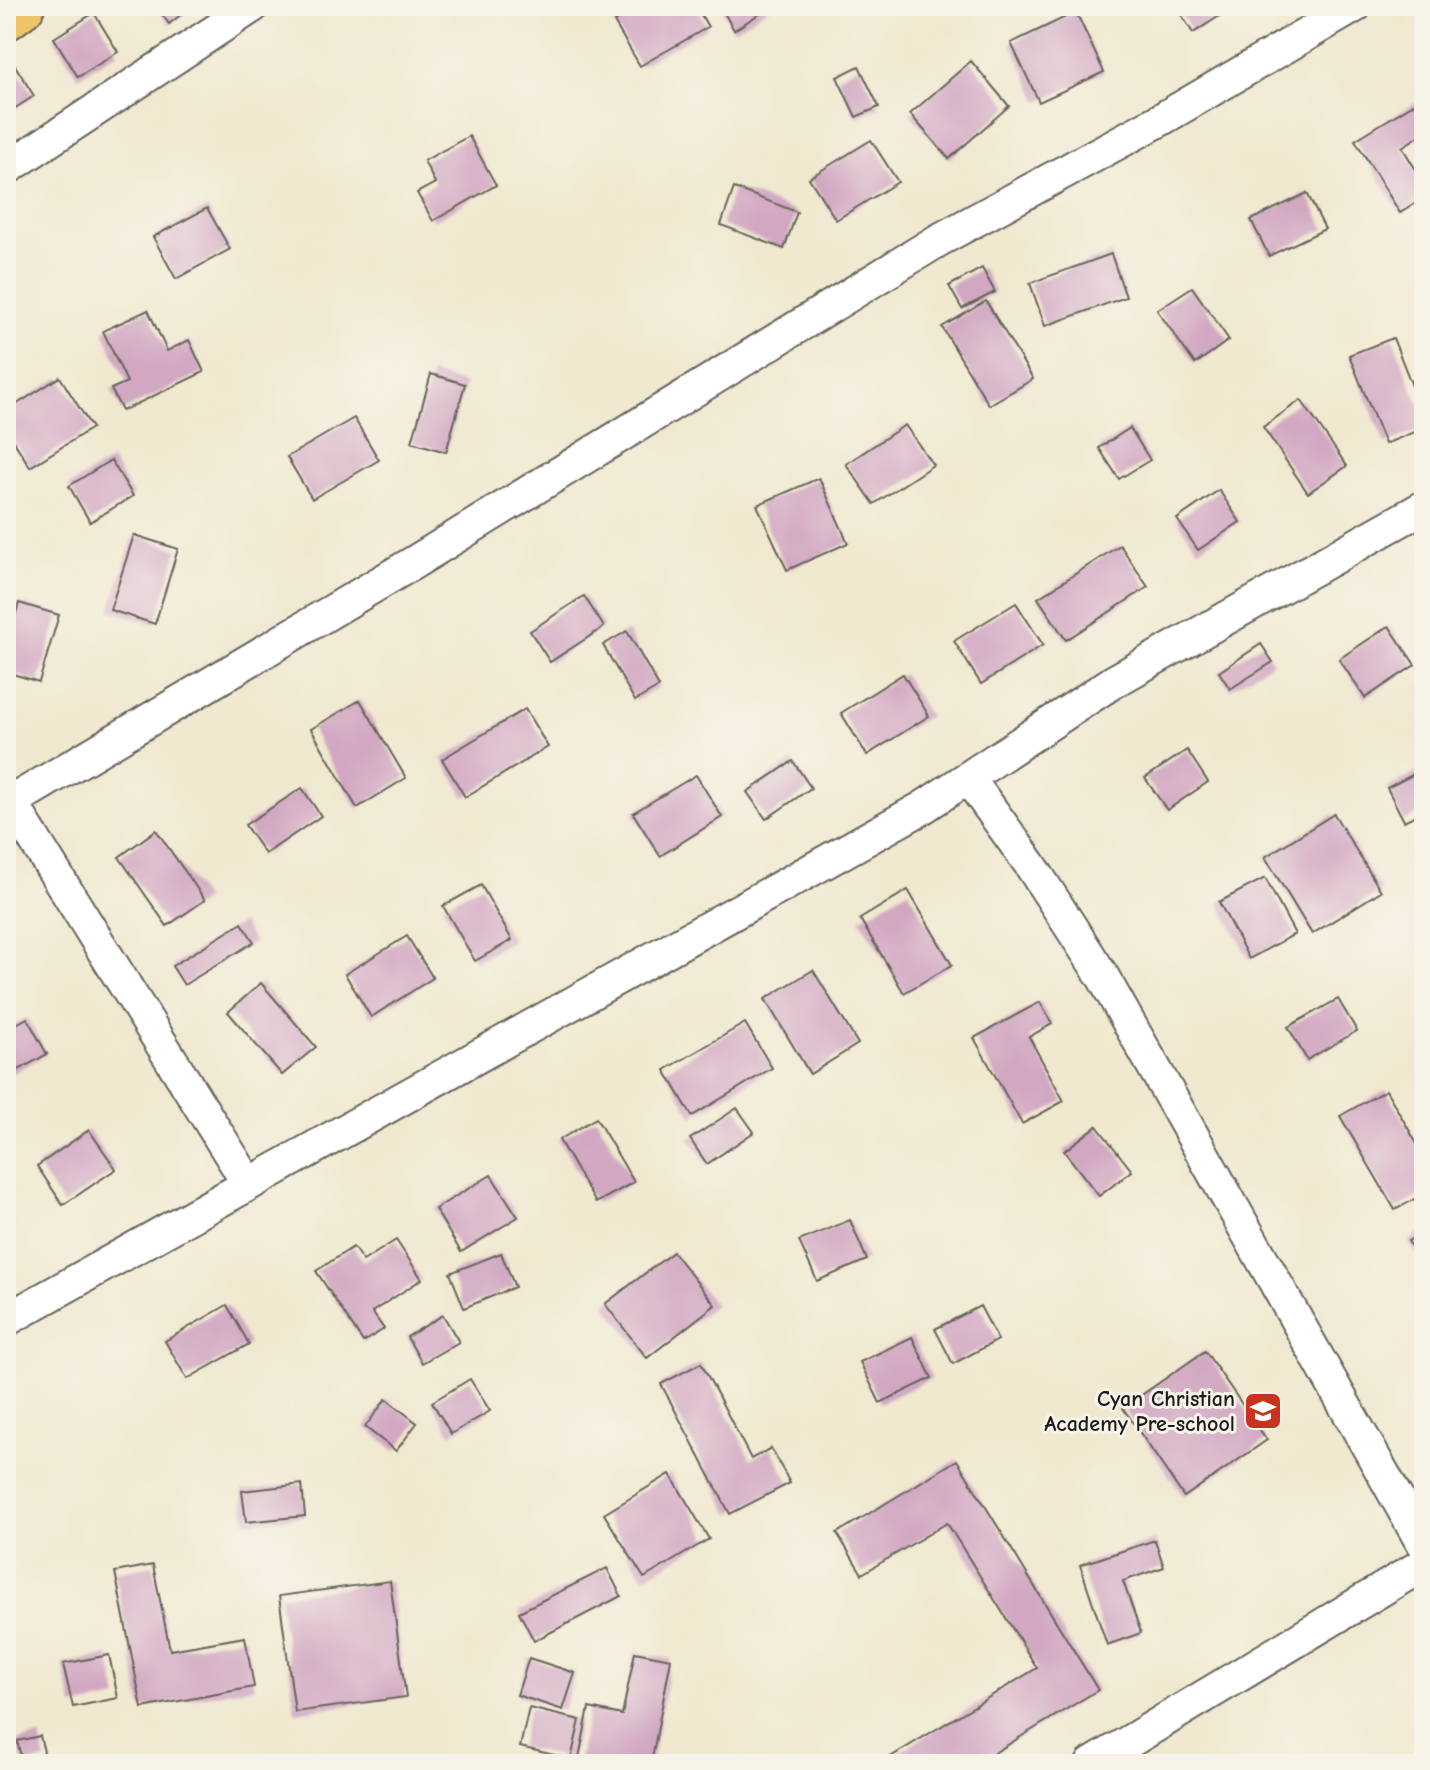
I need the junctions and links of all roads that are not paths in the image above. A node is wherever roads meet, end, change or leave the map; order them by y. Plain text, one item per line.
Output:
1 (22, 6) edge
2 (253, 6) edge
3 (1355, 6) edge
4 (6, 18) edge
5 (6, 169) edge
6 (1424, 507) edge
7 (969, 779) junction
8 (9, 798) edge
9 (248, 1183) junction
10 (6, 1320) edge
11 (1424, 1546) edge
12 (1424, 1564) edge
13 (1092, 1764) edge

1 - 4 highway
2 - 5 street
3 - 8 street
6 - 7 street
7 - 9 street
7 - 11 street
8 - 9 street
9 - 10 street
12 - 13 street

